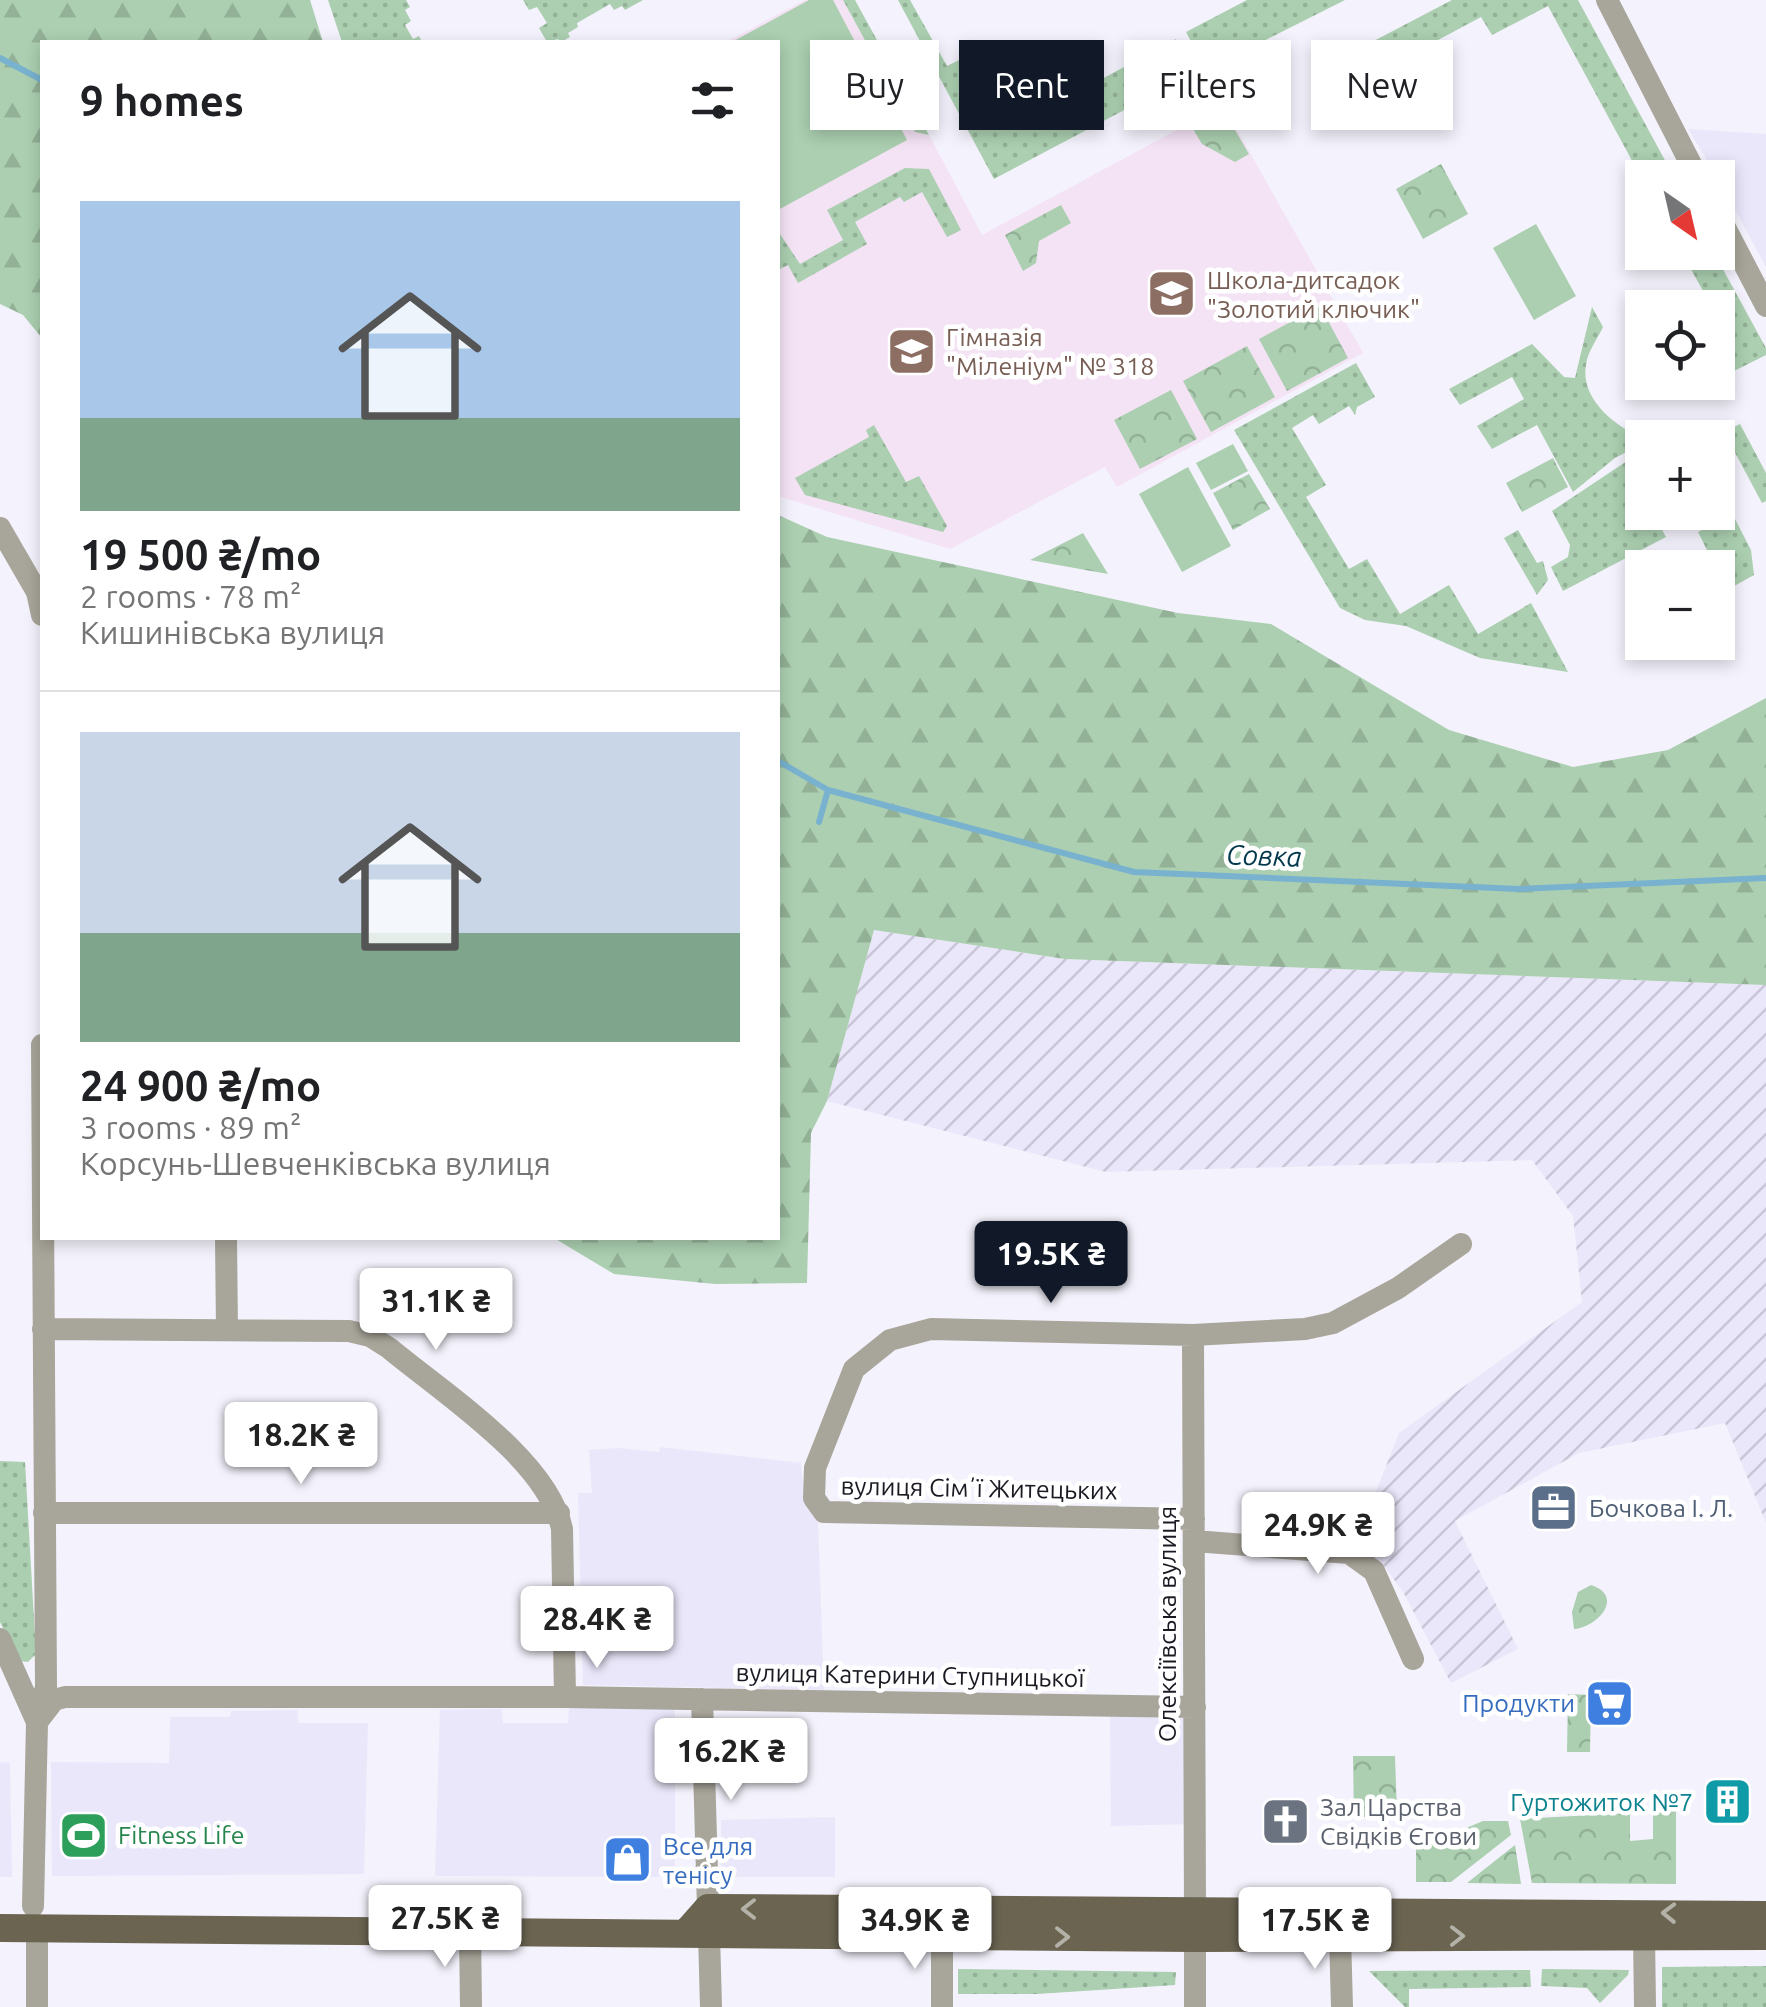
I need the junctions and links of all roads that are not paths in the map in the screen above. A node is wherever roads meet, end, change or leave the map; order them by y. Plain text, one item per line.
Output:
1 (1607, 0) edge
2 (1689, 160) edge
3 (1735, 247) edge
4 (1766, 306) edge
5 (0, 528) edge
6 (40, 606) edge
7 (43, 1240) edge
8 (226, 1240) edge
9 (1462, 1244) dead end
10 (43, 1329) junction
11 (227, 1330) junction
12 (1193, 1335) junction
13 (44, 1513) junction
14 (559, 1513) junction
15 (1194, 1530) junction
16 (0, 1639) edge
17 (1413, 1659) dead end
18 (565, 1697) junction
19 (702, 1699) junction
20 (1194, 1707) junction
21 (37, 1722) junction
22 (1766, 1915) edge
23 (35, 1917) junction
24 (701, 1925) junction
25 (1195, 1925) junction
26 (0, 1928) edge
27 (470, 1932) junction
28 (1644, 1935) junction
29 (942, 1936) junction
30 (1340, 1936) junction
31 (1766, 1936) edge
32 (37, 2007) edge
33 (471, 2007) edge
34 (711, 2007) edge
35 (942, 2007) edge
36 (1195, 2007) edge
37 (1342, 2007) edge
38 (1645, 2007) edge

1 - 2 street
3 - 4 street
5 - 6 street
7 - 10 street
8 - 11 street
9 - 12 street
10 - 11 street
10 - 13 street
11 - 14 street
12 - 15 street, Олексіївська вулиця
12 - 15 street, вулиця Сімʼї Житецьких
13 - 14 street
13 - 21 street
14 - 18 street
15 - 17 street, вулиця Сімʼї Житецьких
15 - 20 street, Олексіївська вулиця
16 - 21 street
18 - 19 street, вулиця Катерини Ступницької
18 - 21 street, вулиця Катерини Ступницької
19 - 20 street, вулиця Катерини Ступницької
19 - 24 street
20 - 25 street, Олексіївська вулиця
21 - 23 street
22 -> 25 main road
23 - 26 main road
23 - 27 main road
23 - 32 street
25 -> 24 main road
24 - 27 main road
24 - 29 main road
24 - 34 street
29 -> 25 main road
25 - 30 main road
25 - 36 street, Олексіївська вулиця
27 - 33 street
30 -> 28 main road
28 - 31 main road
28 - 38 street
29 - 35 street
30 - 37 street

